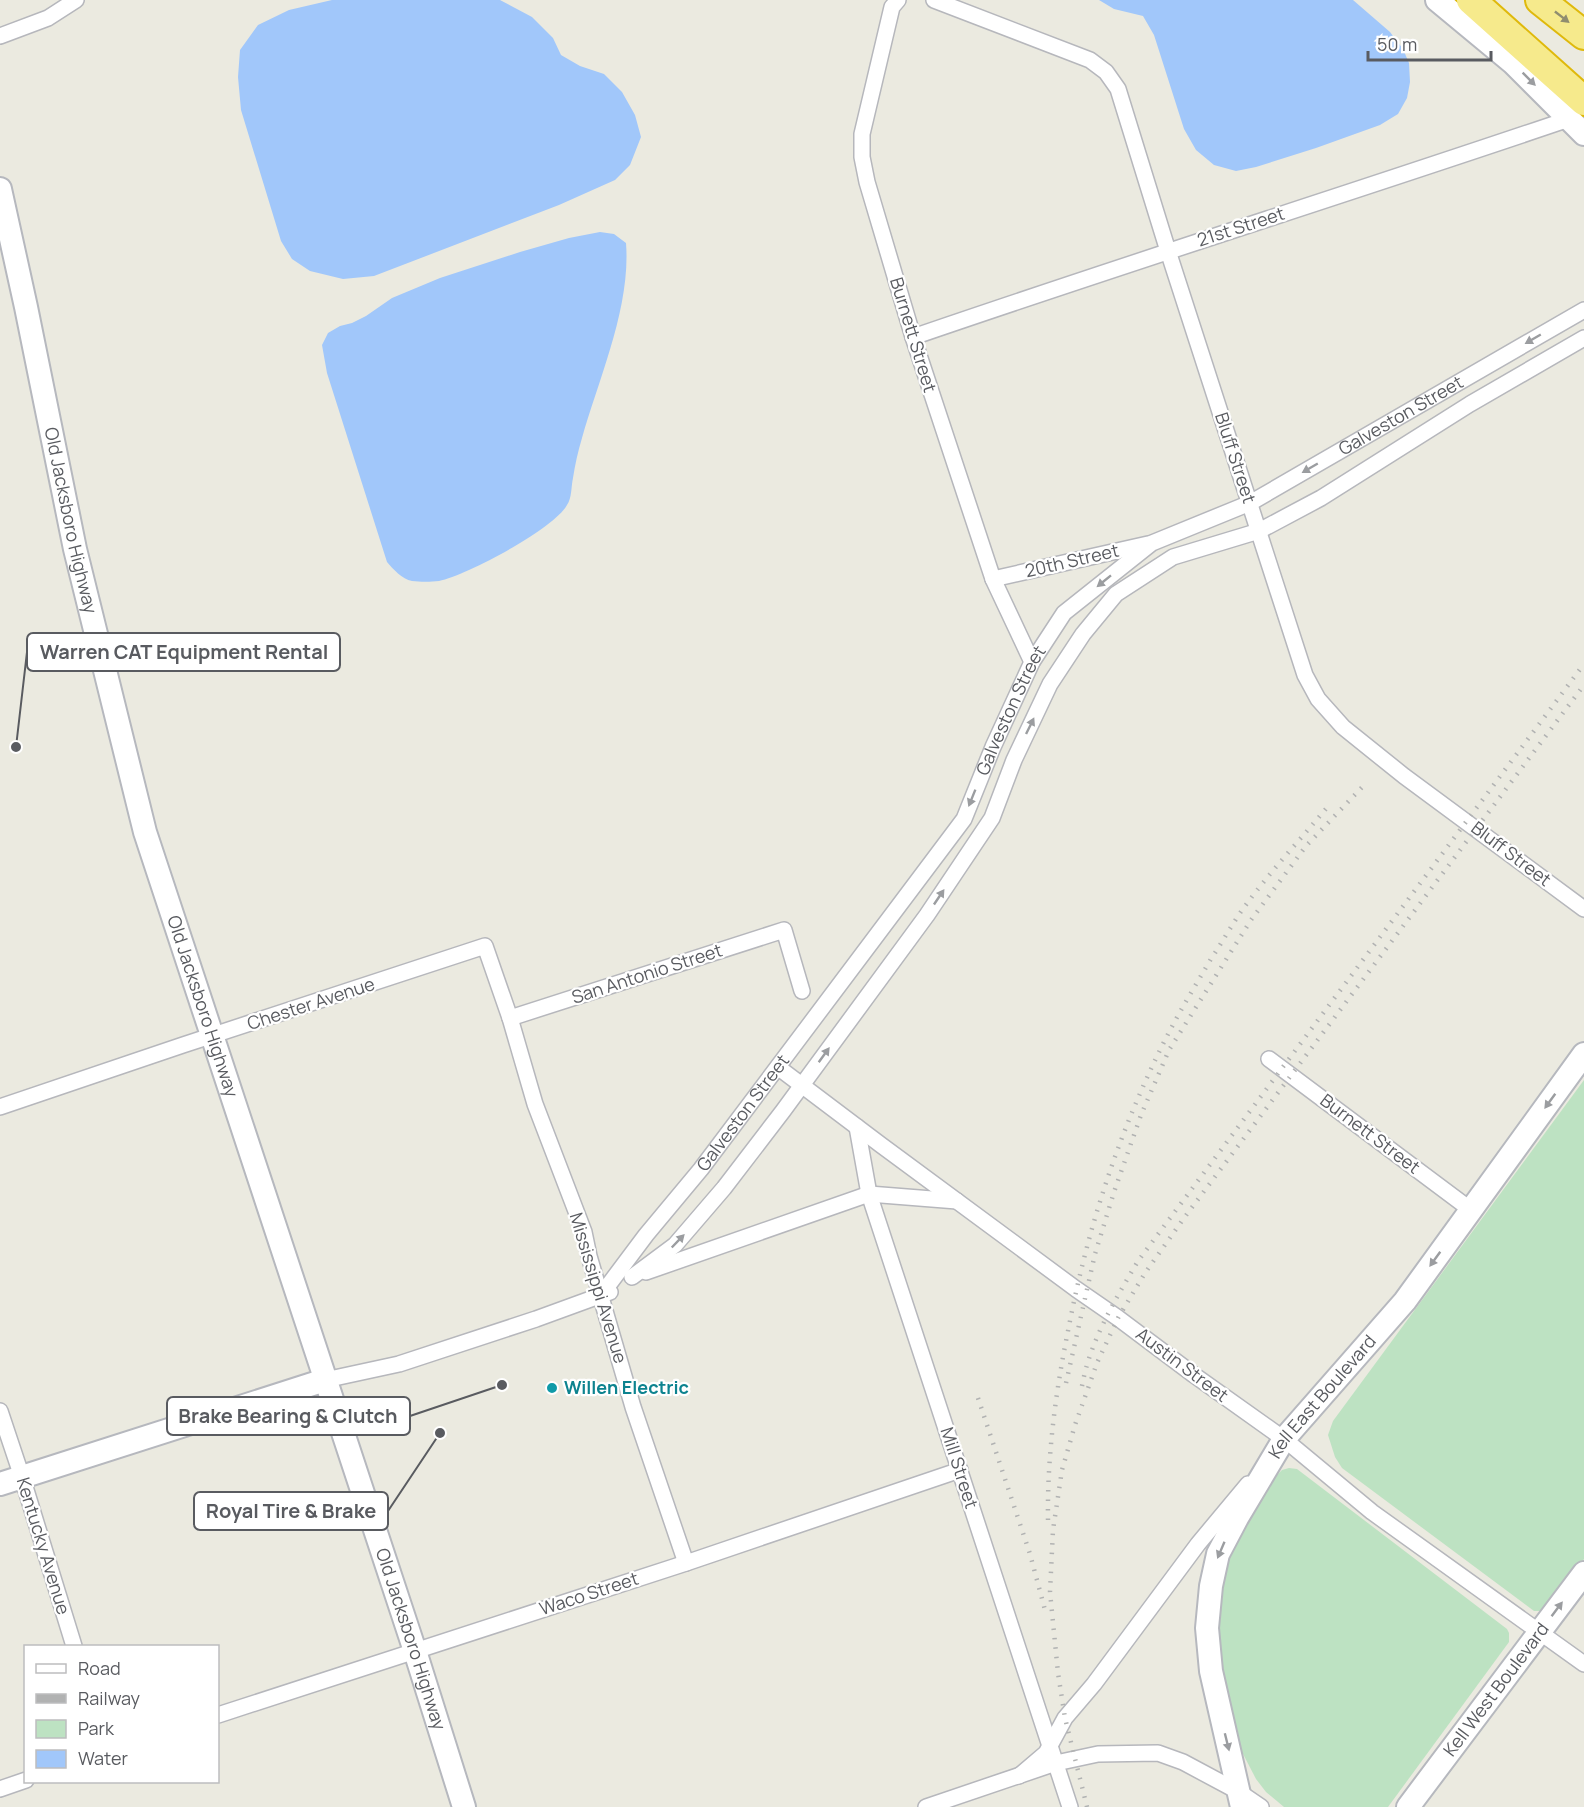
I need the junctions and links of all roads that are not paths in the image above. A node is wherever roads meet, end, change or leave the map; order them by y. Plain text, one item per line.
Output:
1 (76, 0) edge
2 (898, 0) edge
3 (934, 0) edge
4 (1437, 0) edge
5 (1471, 0) edge
6 (1540, 0) edge
7 (1584, 34) edge
8 (0, 36) edge
9 (1579, 118) edge
10 (0, 189) edge
11 (1168, 251) junction
12 (1584, 309) edge
13 (913, 337) junction
14 (1584, 338) edge
15 (1250, 503) junction
16 (1258, 531) junction
17 (1152, 543) junction
18 (993, 579) junction
19 (1032, 662) junction
20 (1584, 909) edge
21 (485, 946) joint
22 (802, 991) dead end
23 (510, 1018) junction
24 (212, 1036) junction
25 (1584, 1054) edge
26 (1269, 1059) dead end
27 (778, 1068) junction
28 (803, 1085) junction
29 (0, 1107) edge
30 (857, 1127) junction
31 (869, 1194) junction
32 (957, 1201) junction
33 (1471, 1210) junction
34 (632, 1277) junction
35 (601, 1295) junction
36 (326, 1380) junction
37 (0, 1411) edge
38 (1284, 1439) junction
39 (960, 1470) junction
40 (22, 1477) junction
41 (0, 1484) edge
42 (686, 1563) junction
43 (1584, 1573) edge
44 (1540, 1632) junction
45 (73, 1645) edge
46 (415, 1651) junction
47 (1584, 1664) edge
48 (219, 1715) edge
49 (1050, 1746) junction
50 (1056, 1763) junction
51 (1019, 1776) junction
52 (24, 1781) edge
53 (0, 1789) edge
54 (1240, 1800) edge
55 (464, 1807) edge
56 (926, 1807) edge
57 (1070, 1807) edge
58 (1260, 1807) edge
59 (1408, 1807) edge

1 - 8 street
2 - 13 street, Burnett Street
3 - 11 street, Bluff Street
4 -> 9 main road
5 - 9 highway
6 -> 7 highway
9 - 11 street, 21st Street
10 - 24 main road, Old Jacksboro Highway
11 - 13 street, 21st Street
11 - 15 street, Bluff Street
12 -> 15 street, Galveston Street
13 - 18 street, Burnett Street
14 - 16 street, Galveston Street
15 - 16 street, Bluff Street
15 - 17 street, Galveston Street
16 - 20 street, Bluff Street
28 -> 16 street, Galveston Street
17 - 18 street, 20th Street
17 -> 19 street, Galveston Street
18 - 19 street, Burnett Street
19 -> 27 street, Galveston Street
21 - 23 street, Mississippi Avenue
21 - 24 street, Chester Avenue
22 - 23 street, San Antonio Street
23 - 35 street, Mississippi Avenue
24 - 29 street, Chester Avenue
24 - 36 main road, Old Jacksboro Highway
25 -> 33 main road, Kell East Boulevard
26 - 33 street, Burnett Street
27 - 28 street, Austin Street
27 - 35 street, Galveston Street
28 - 30 street, Austin Street
34 -> 28 street, Galveston Street
30 - 31 street, Mill Street
30 - 32 street, Austin Street
31 - 32 street, Galveston Street
31 - 34 street, Galveston Street
31 - 39 street, Mill Street
32 - 38 street, Austin Street
33 -> 38 main road, Kell East Boulevard
34 - 35 street, Galveston Street
35 - 36 street, Galveston Street
35 - 42 street, Mississippi Avenue
36 - 40 main road, Galveston Street
36 - 46 main road, Old Jacksboro Highway
37 - 40 street, Kentucky Avenue
38 - 44 street, Austin Street
38 - 49 street
38 -> 54 main road, Kell East Boulevard
39 - 42 street, Waco Street
39 - 49 street, Mill Street
40 - 41 main road, Galveston Street
40 - 45 street, Kentucky Avenue
42 - 46 street, Waco Street
44 -> 43 main road, Kell West Boulevard
44 - 47 street, Austin Street
44 - 59 main road, Kell West Boulevard
46 - 48 street, Waco Street
46 - 55 main road, Old Jacksboro Highway
49 - 50 street, Mill Street
49 - 51 street
50 - 51 street
50 - 54 street
50 - 57 street, Mill Street
51 - 56 street
52 - 53 street
54 - 58 street

